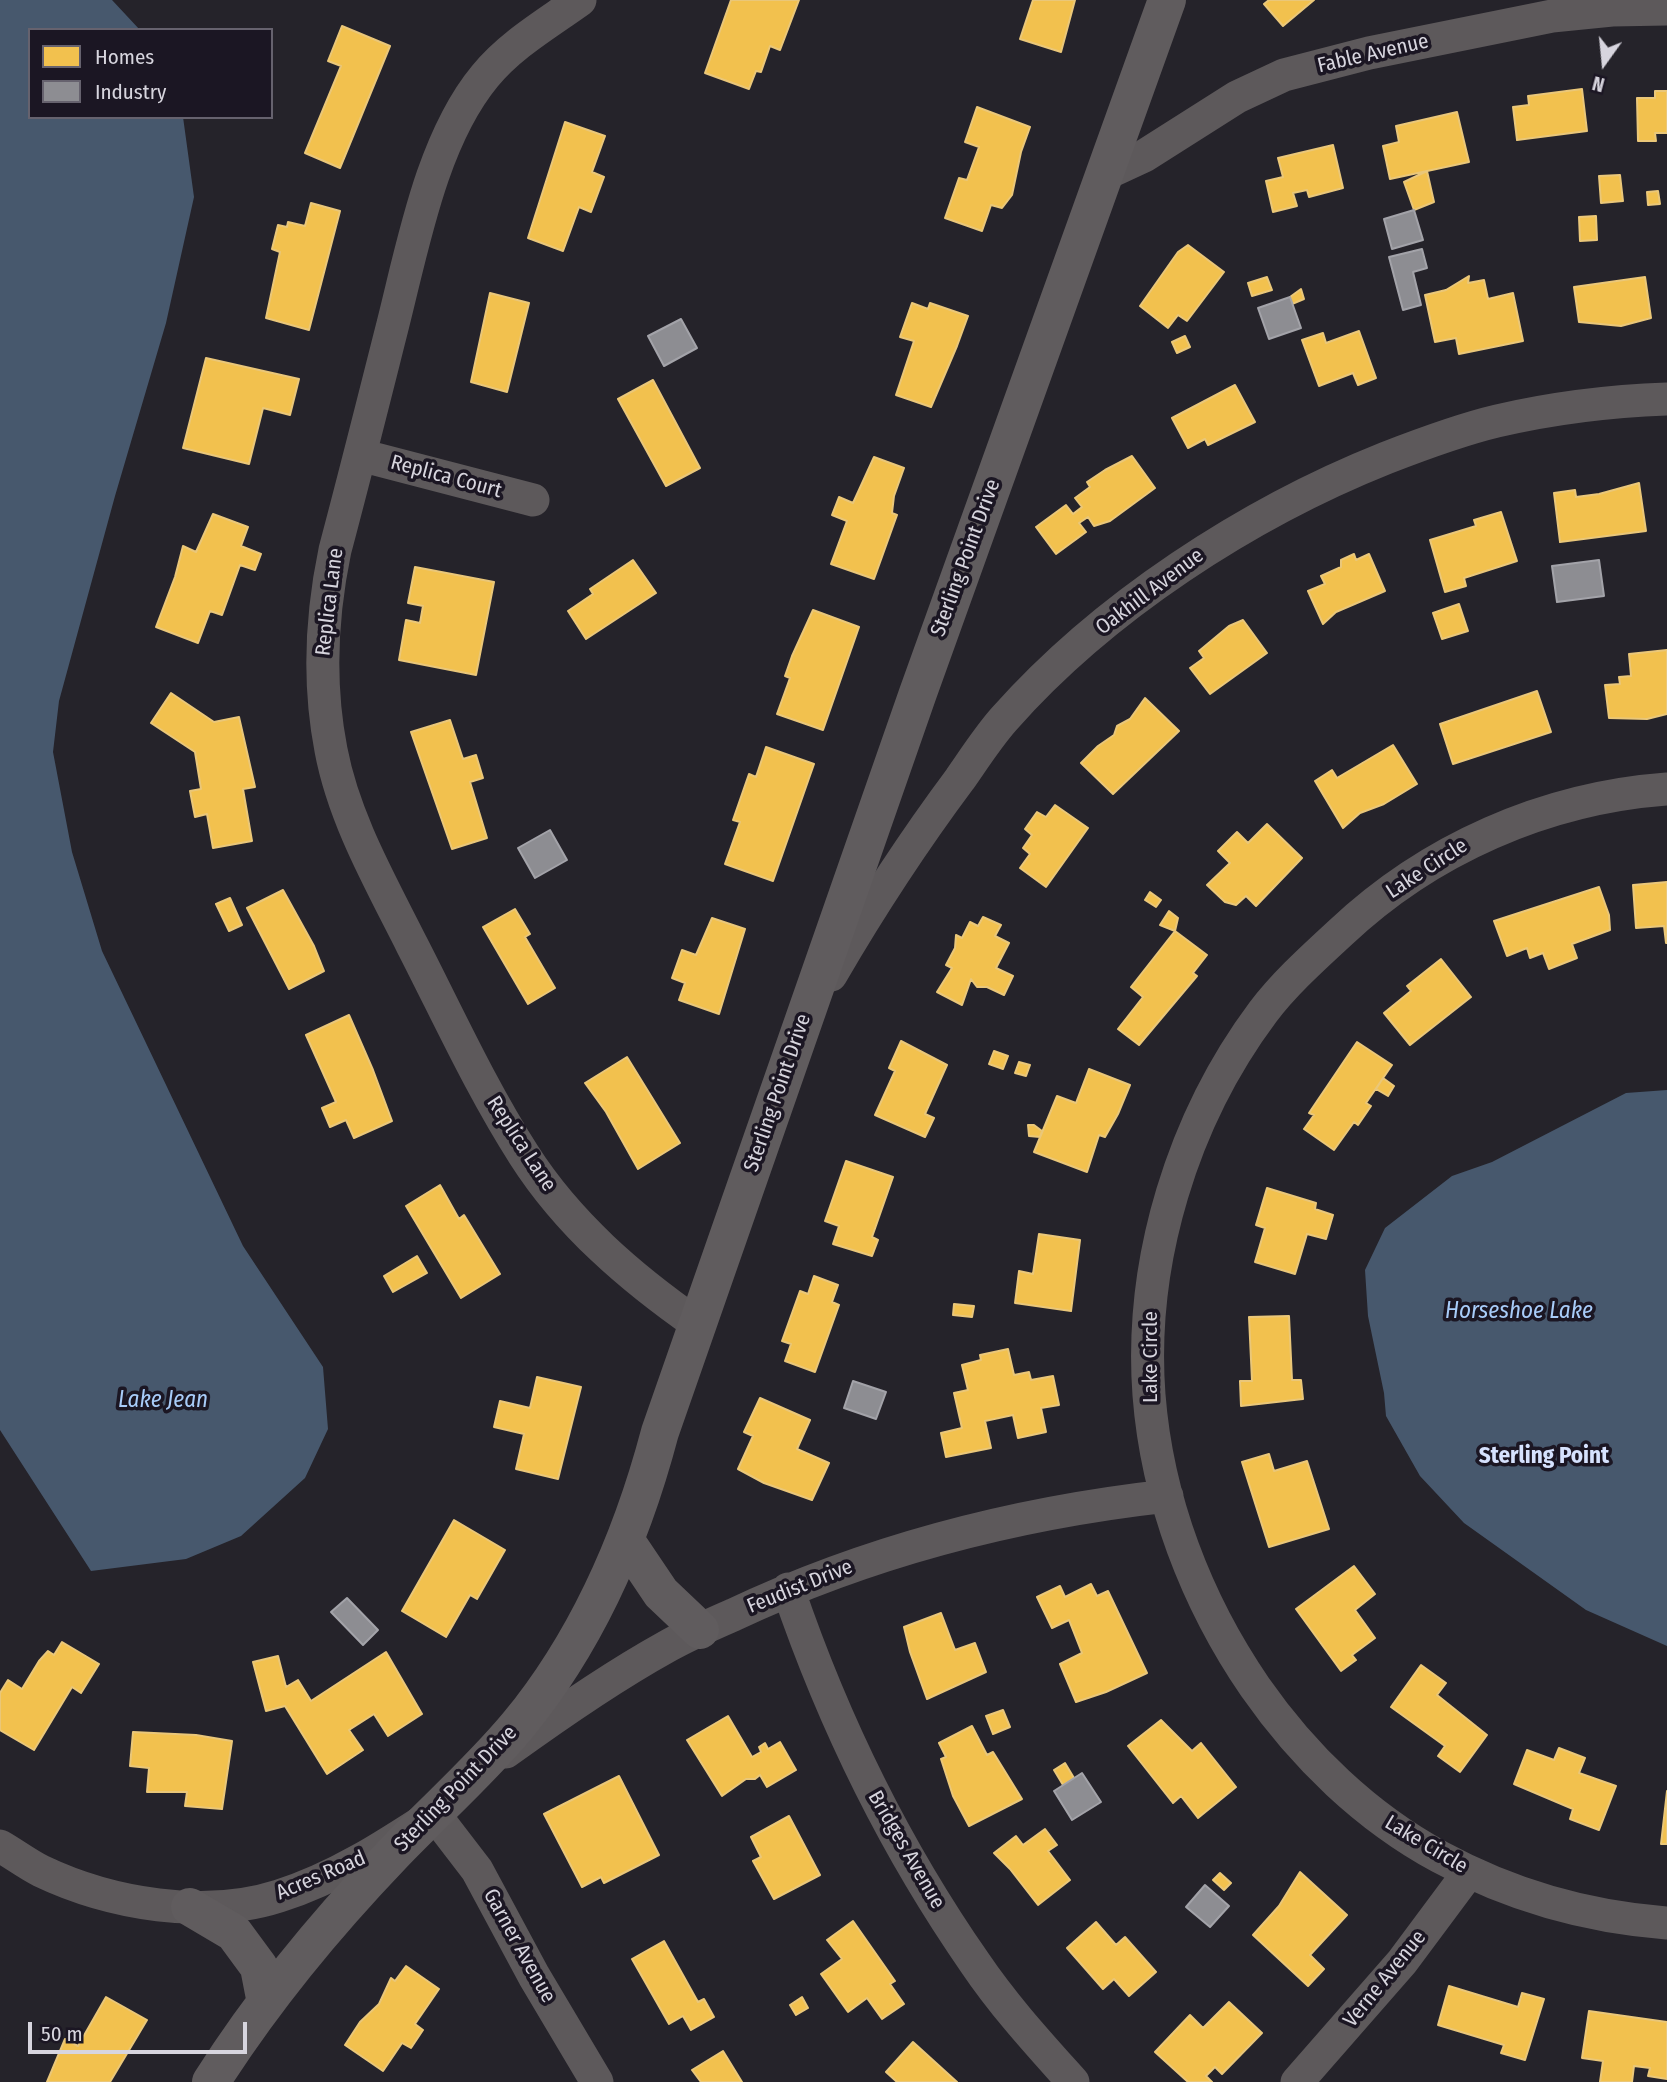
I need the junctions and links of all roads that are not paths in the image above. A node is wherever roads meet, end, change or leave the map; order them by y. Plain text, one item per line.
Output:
1 (580, 0) edge
2 (1167, 0) edge
3 (1667, 9) edge
4 (1103, 175) junction
5 (1667, 399) edge
6 (360, 455) junction
7 (533, 500) dead end
8 (1667, 789) edge
9 (802, 1025) junction
10 (697, 1324) junction
11 (1167, 1496) junction
12 (626, 1541) junction
13 (788, 1589) junction
14 (700, 1630) junction
15 (473, 1777) junction
16 (434, 1814) junction
17 (0, 1846) edge
18 (1469, 1872) junction
19 (190, 1907) junction
20 (1667, 1923) edge
21 (267, 2003) junction
22 (211, 2082) edge
23 (597, 2082) edge
24 (1073, 2082) edge
25 (1297, 2082) edge

1 - 6 street, Replica Lane
2 - 4 street, Sterling Point Drive
3 - 4 street, Fable Avenue
4 - 9 street, Sterling Point Drive
5 - 9 street, Oakhill Avenue
6 - 7 street, Replica Court
6 - 10 street, Replica Lane
8 - 11 street, Lake Circle
9 - 10 street, Sterling Point Drive
10 - 12 street, Sterling Point Drive
11 - 13 street, Feudist Drive
11 - 18 street, Lake Circle
12 - 14 street
12 - 15 street, Sterling Point Drive
13 - 14 street, Feudist Drive
13 - 24 street, Bridges Avenue
14 - 15 street, Feudist Drive
15 - 16 street, Sterling Point Drive
16 - 19 street, Acres Road
16 - 21 street, Sterling Point Drive
16 - 23 street, Garner Avenue
17 - 19 street, Acres Road
18 - 20 street, Lake Circle
18 - 25 street, Verne Avenue
19 - 21 street
21 - 22 street, Sterling Point Drive

